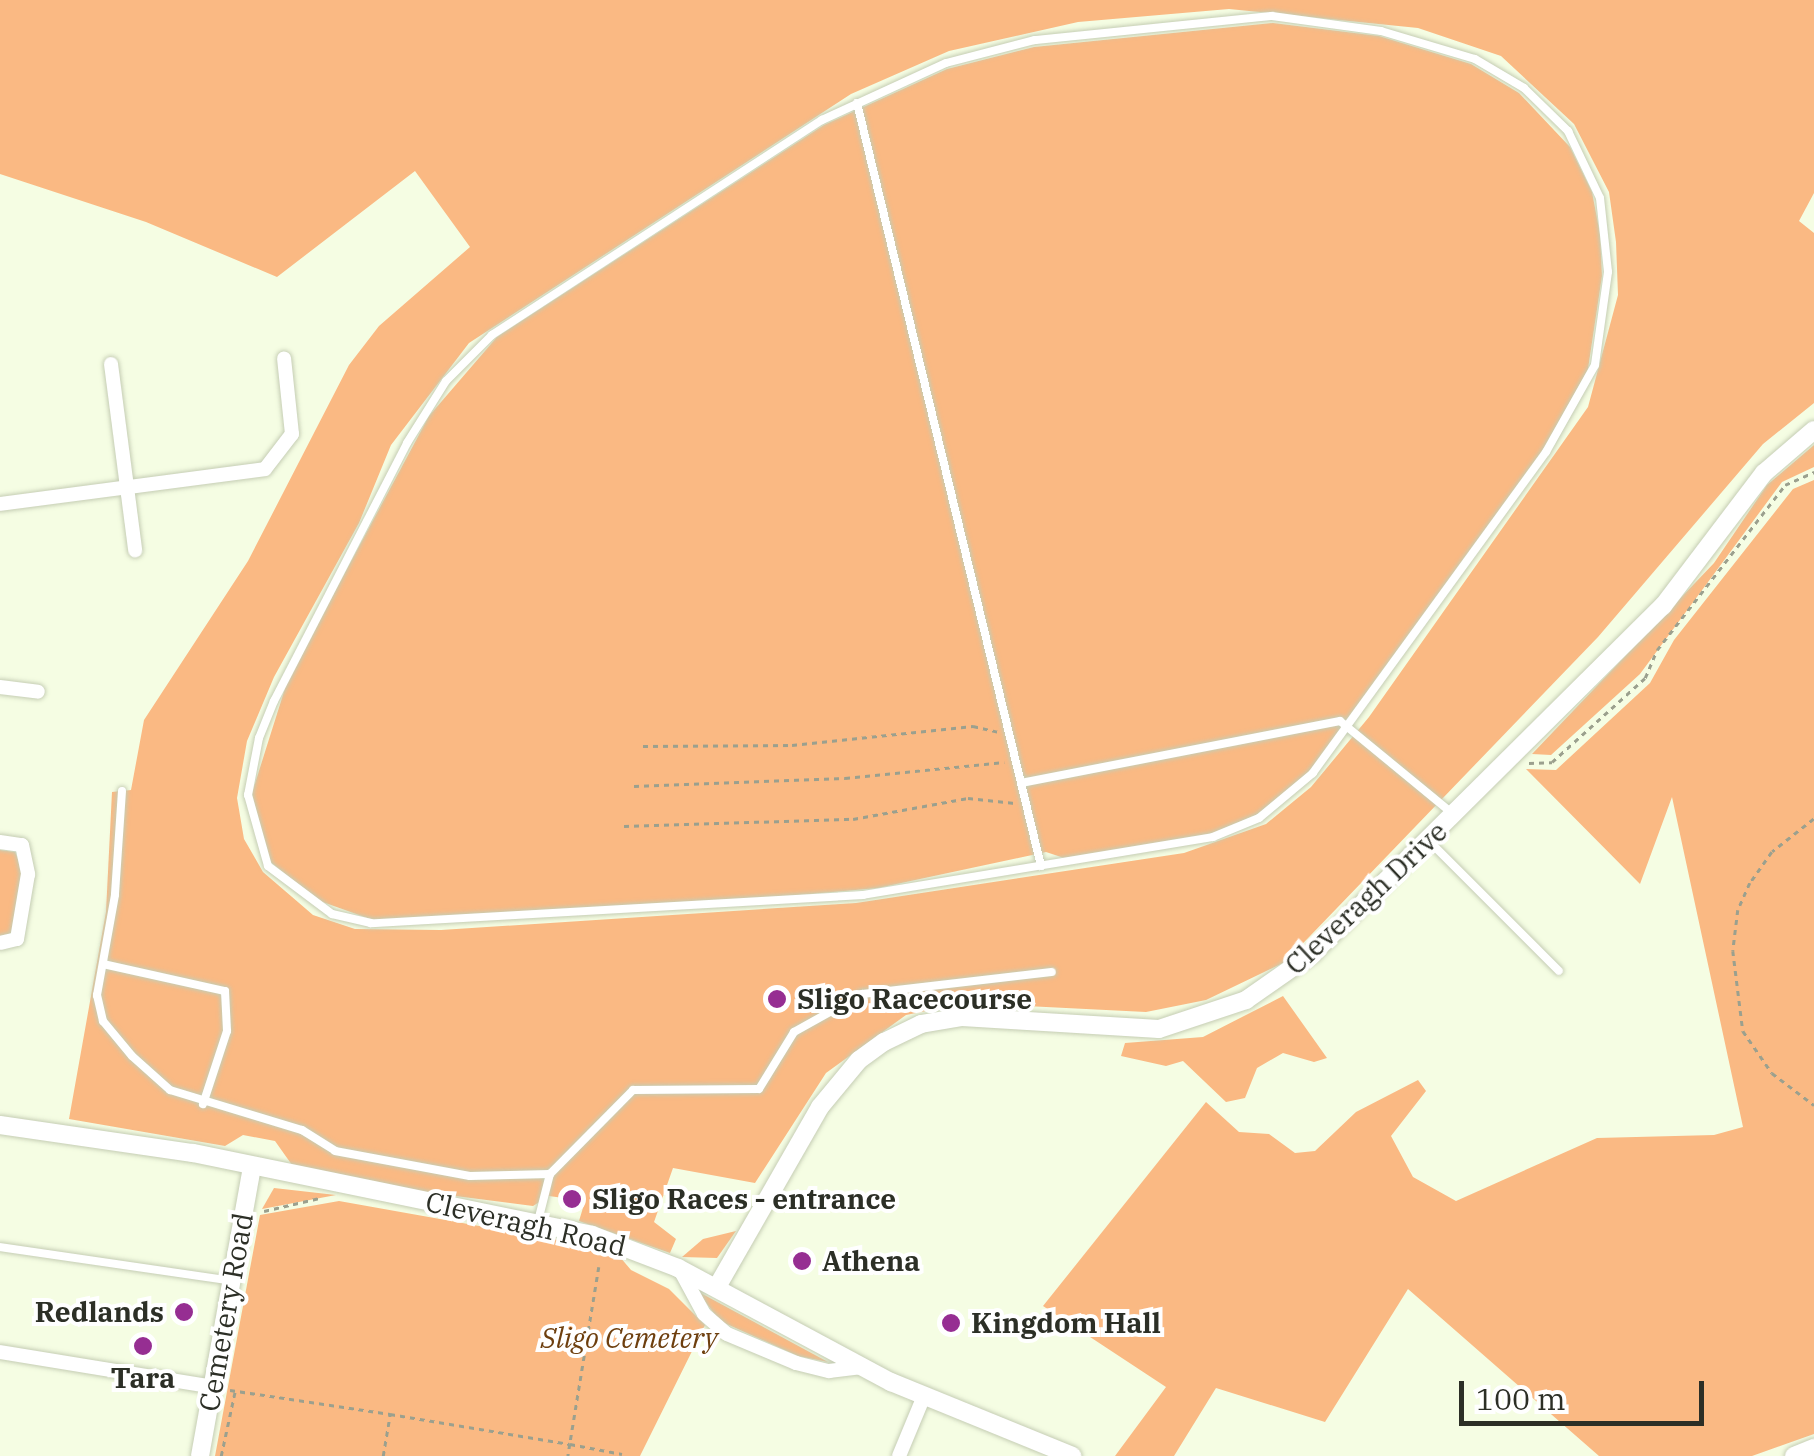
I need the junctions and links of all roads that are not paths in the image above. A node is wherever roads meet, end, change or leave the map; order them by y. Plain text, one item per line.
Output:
1 (857, 103) junction
2 (284, 358) dead end
3 (111, 364) dead end
4 (1814, 430) edge
5 (130, 488) junction
6 (0, 504) edge
7 (135, 550) dead end
8 (0, 687) edge
9 (38, 692) dead end
10 (1349, 728) junction
11 (1021, 784) junction
12 (122, 791) dead end
13 (1454, 814) junction
14 (1428, 840) junction
15 (0, 842) edge
16 (1041, 866) junction
17 (0, 943) edge
18 (103, 964) junction
19 (1559, 971) dead end
20 (1052, 972) dead end
21 (203, 1104) junction
22 (0, 1126) edge
23 (252, 1168) junction
24 (550, 1174) junction
25 (538, 1221) junction
26 (0, 1247) edge
27 (678, 1268) junction
28 (232, 1280) junction
29 (717, 1287) junction
30 (0, 1352) edge
31 (862, 1367) junction
32 (214, 1387) junction
33 (924, 1396) junction
34 (1814, 1448) edge
35 (200, 1456) edge
36 (899, 1456) edge
37 (1072, 1456) edge
38 (1794, 1456) edge

1 - 10 lane
1 - 11 lane
1 - 16 lane
2 - 5 street
3 - 5 street
4 - 13 street, Cleveragh Drive
5 - 6 street
5 - 7 street
8 - 9 street
10 - 11 lane
10 - 13 lane
10 - 16 lane
11 - 16 lane
12 - 18 lane
13 - 14 street, Cleveragh Drive
14 - 19 lane
14 - 29 street, Cleveragh Drive
15 - 17 street
18 - 21 lane
18 - 21 lane
20 - 24 lane
21 - 24 lane
22 - 23 street, Cleveragh Road
23 - 25 street, Cleveragh Road
23 - 28 street, Cemetery Road
24 - 25 lane
25 - 27 street, Cleveragh Road
26 - 28 lane
27 - 29 street, Cleveragh Road
27 - 31 street
28 - 32 street, Cemetery Road
29 - 31 street, Cleveragh Road
30 - 32 street
31 - 33 street, Cleveragh Road
32 - 35 street, Cemetery Road
33 - 36 street
33 - 37 street, Cleveragh Road
34 - 38 street

